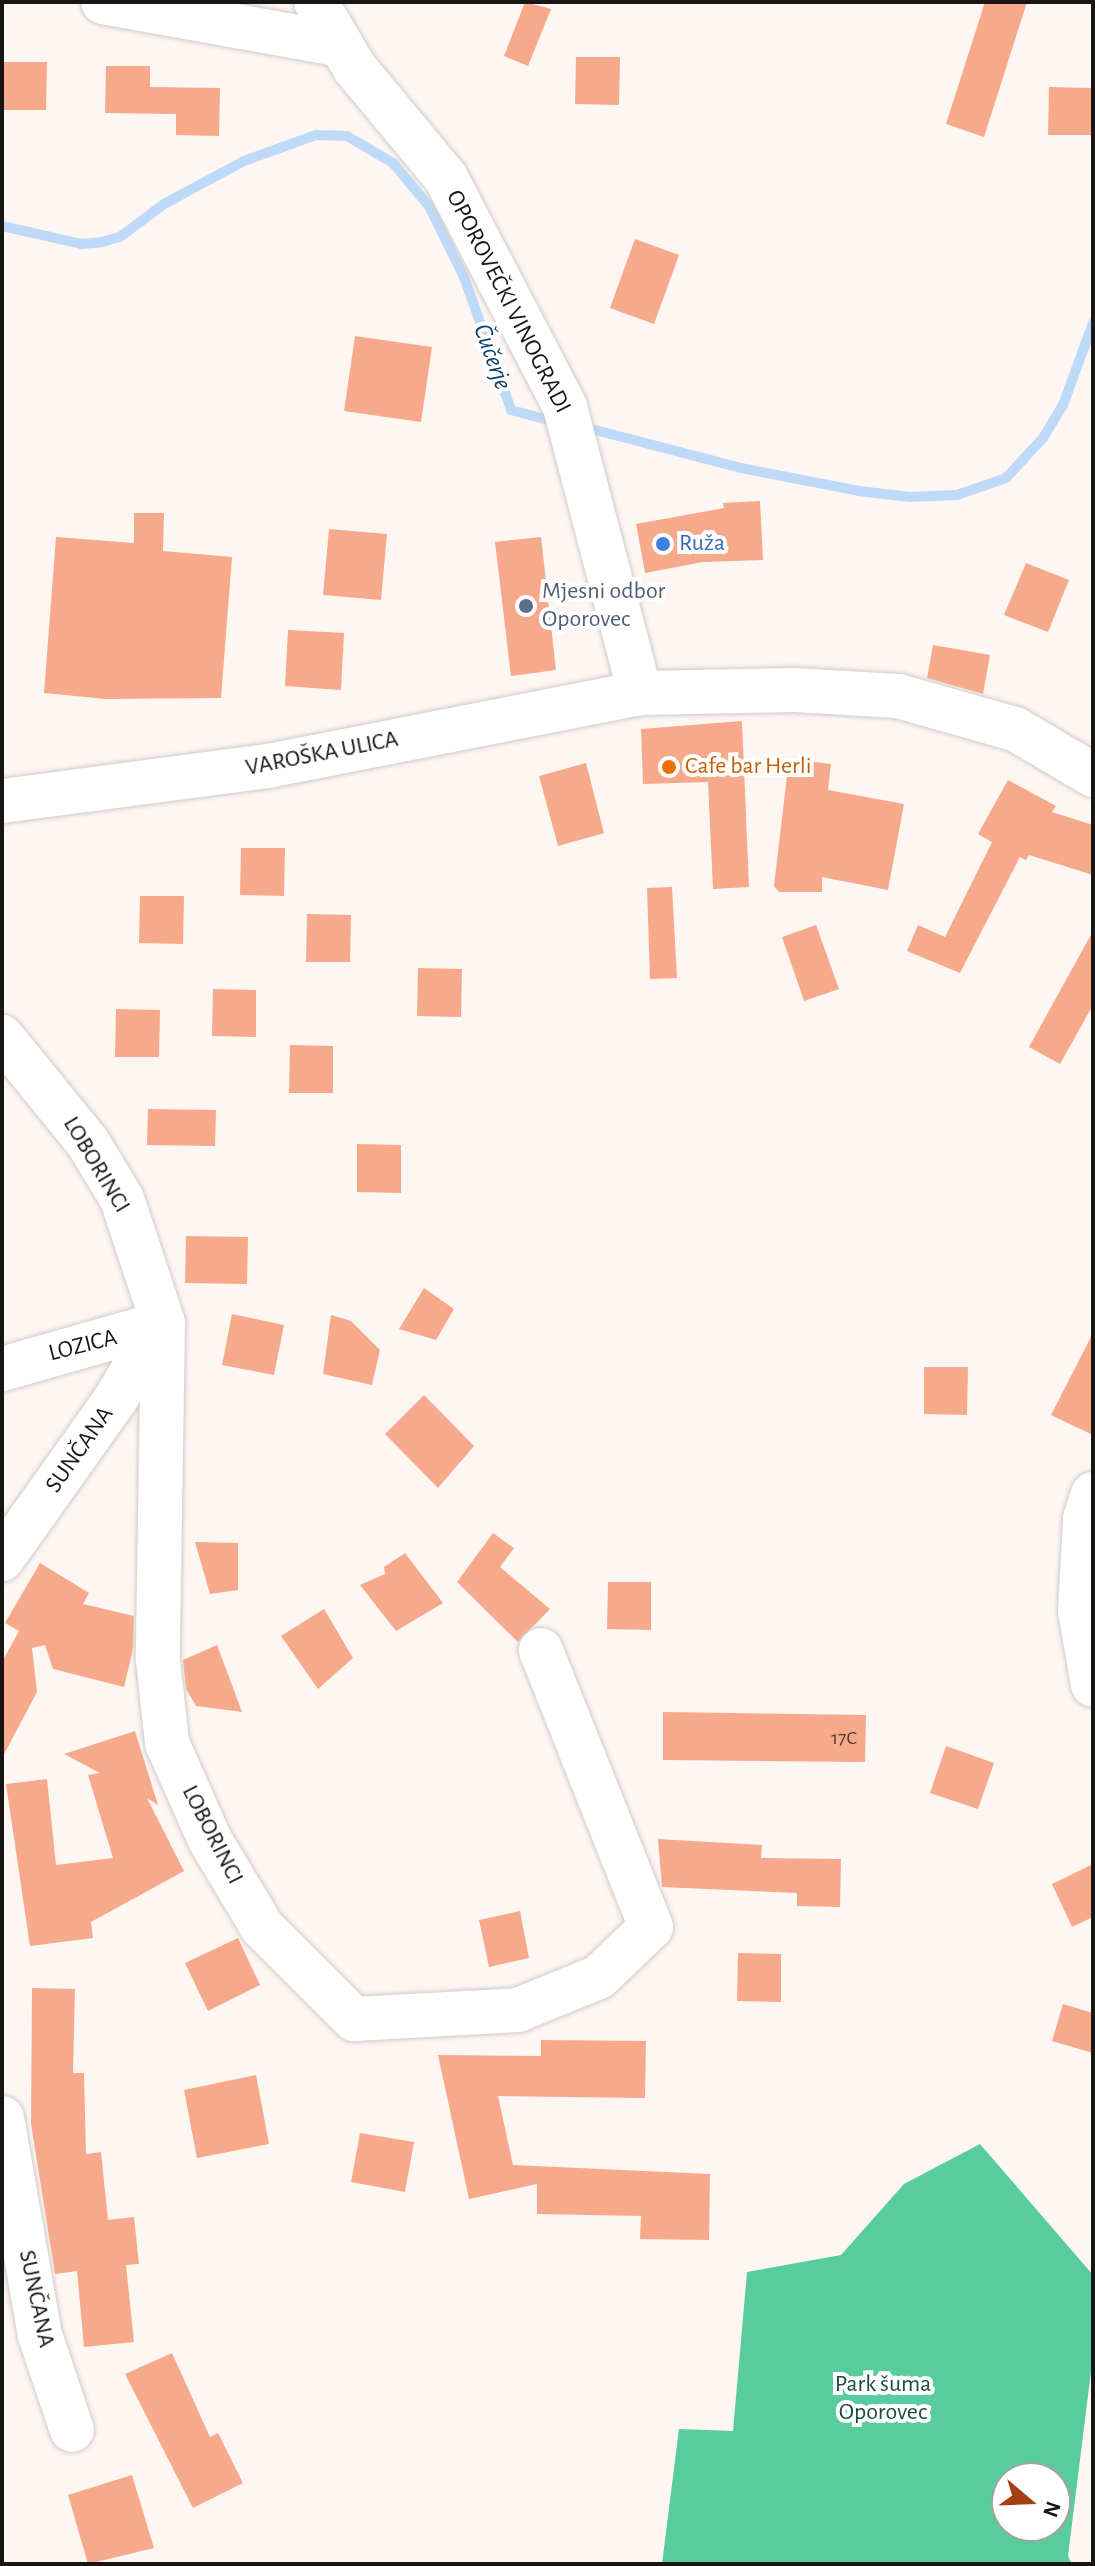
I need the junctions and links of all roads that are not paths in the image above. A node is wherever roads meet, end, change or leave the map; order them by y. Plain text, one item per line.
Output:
1 (103, 2) edge
2 (316, 2) edge
3 (341, 45) junction
4 (640, 693) junction
5 (1093, 775) edge
6 (2, 801) edge
7 (2, 1037) edge
8 (152, 1327) junction
9 (2, 1369) edge
10 (1093, 1494) edge
11 (2, 1559) edge
12 (541, 1650) dead end
13 (1093, 1685) edge
14 (2, 2118) edge
15 (72, 2430) dead end

1 - 3 street
2 - 3 street, OPOROVEČKI VINOGRADI
3 - 4 street, OPOROVEČKI VINOGRADI
4 - 5 street
4 - 6 street, VAROŠKA ULICA
7 - 8 street, LOBORINCI
8 - 9 street, LOZICA
8 - 11 street, SUNČANA
8 - 12 street, LOBORINCI
10 - 13 street
14 - 15 street, SUNČANA

